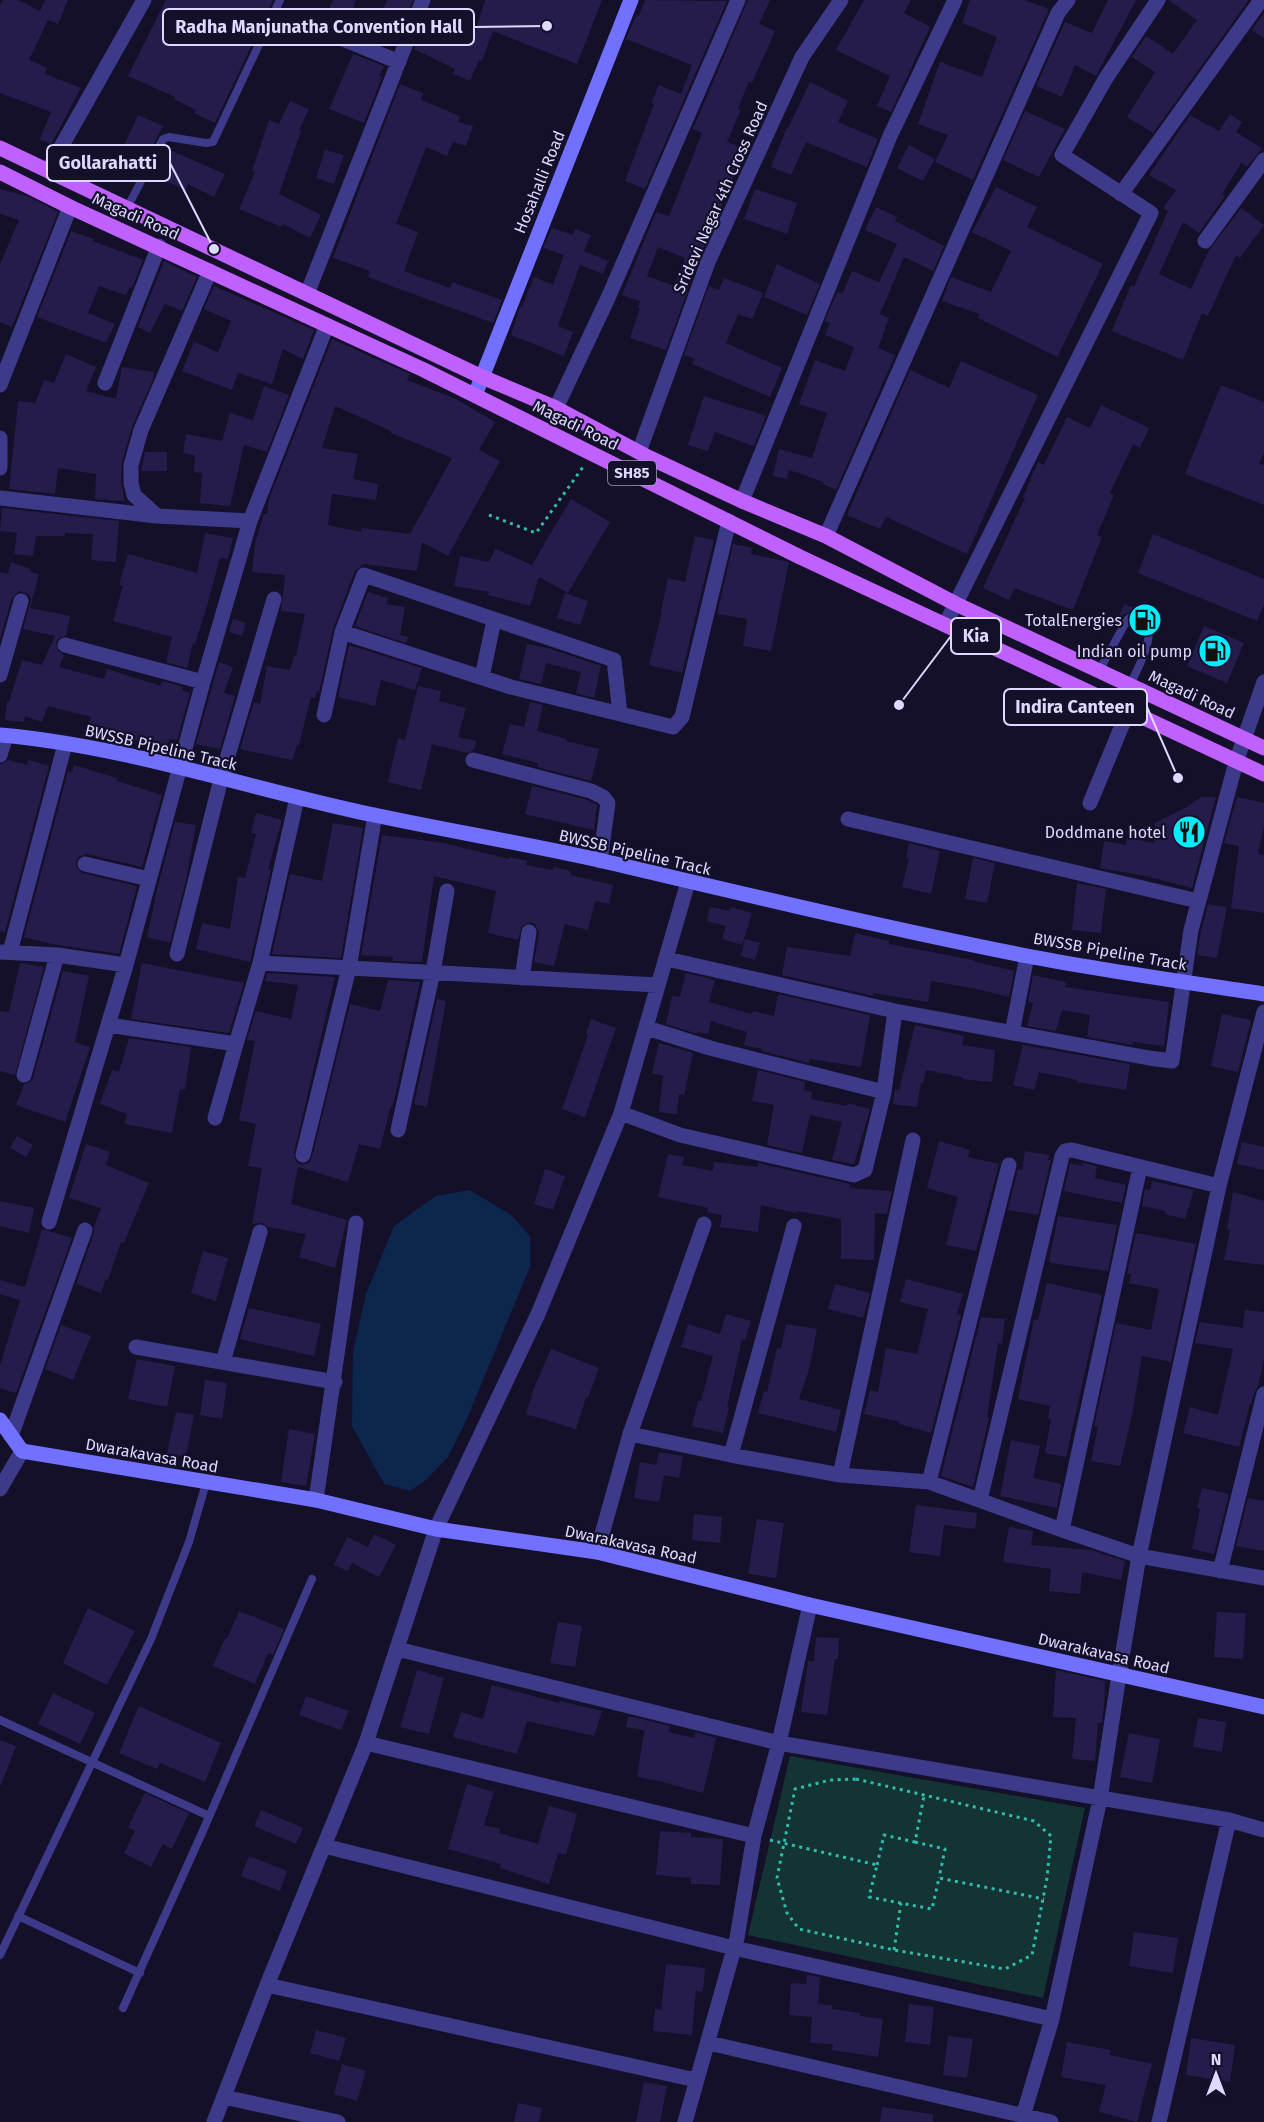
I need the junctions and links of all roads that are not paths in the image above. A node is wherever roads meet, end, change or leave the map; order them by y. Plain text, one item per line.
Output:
1 (144, 0) edge
2 (280, 0) edge
3 (423, 0) edge
4 (631, 0) edge
5 (738, 0) edge
6 (841, 0) edge
7 (955, 0) edge
8 (1068, 0) edge
9 (1158, 0) edge
10 (1261, 0) edge
11 (297, 20) dead end
12 (399, 62) junction
13 (0, 148) edge
14 (1264, 160) edge
15 (48, 170) junction
16 (0, 172) edge
17 (1121, 194) junction
18 (70, 207) junction
19 (127, 208) junction
20 (1205, 242) dead end
21 (159, 246) junction
22 (210, 271) junction
23 (307, 294) junction
24 (327, 325) junction
25 (482, 377) junction
26 (105, 383) dead end
27 (0, 385) edge
28 (475, 395) junction
29 (556, 408) junction
30 (0, 438) edge
31 (639, 452) junction
32 (0, 468) edge
33 (0, 498) edge
34 (742, 501) junction
35 (157, 516) junction
36 (250, 521) junction
37 (729, 521) junction
38 (826, 536) junction
39 (274, 599) dead end
40 (21, 601) dead end
41 (956, 604) junction
42 (494, 620) junction
43 (945, 625) junction
44 (342, 632) junction
45 (65, 645) dead end
46 (1099, 671) junction
47 (0, 675) edge
48 (482, 677) junction
49 (203, 682) junction
50 (1264, 682) edge
51 (1135, 688) junction
52 (1128, 711) junction
53 (620, 714) junction
54 (324, 715) dead end
55 (3, 735) edge
56 (1243, 738) junction
57 (65, 744) junction
58 (1264, 748) edge
59 (0, 755) edge
60 (473, 760) dead end
61 (1236, 762) junction
62 (179, 768) junction
63 (1264, 774) edge
64 (221, 779) junction
65 (297, 798) junction
66 (1090, 803) dead end
67 (375, 815) junction
68 (848, 819) dead end
69 (600, 861) junction
70 (85, 864) dead end
71 (149, 879) junction
72 (687, 882) junction
73 (447, 891) dead end
74 (1198, 901) junction
75 (529, 932) dead end
76 (5, 952) edge
77 (177, 954) dead end
78 (57, 955) junction
79 (1026, 956) junction
80 (667, 958) junction
81 (260, 963) junction
82 (126, 965) junction
83 (349, 968) junction
84 (433, 972) junction
85 (522, 978) junction
86 (1183, 982) junction
87 (657, 985) junction
88 (1264, 994) edge
89 (895, 1011) junction
90 (1264, 1012) edge
91 (108, 1025) junction
92 (647, 1028) junction
93 (1012, 1033) junction
94 (236, 1044) junction
95 (24, 1075) dead end
96 (884, 1092) junction
97 (621, 1113) junction
98 (215, 1118) dead end
99 (398, 1130) dead end
100 (913, 1140) dead end
101 (303, 1155) dead end
102 (1009, 1165) dead end
103 (1140, 1167) junction
104 (1219, 1186) junction
105 (49, 1222) dead end
106 (356, 1223) dead end
107 (704, 1224) dead end
108 (794, 1226) dead end
109 (85, 1230) dead end
110 (260, 1232) dead end
111 (136, 1347) dead end
112 (223, 1362) junction
113 (335, 1382) junction
114 (1264, 1394) edge
115 (0, 1420) edge
116 (630, 1434) junction
117 (11, 1436) junction
118 (22, 1451) junction
119 (731, 1455) junction
120 (840, 1475) junction
121 (929, 1482) junction
122 (207, 1483) junction
123 (0, 1489) edge
124 (316, 1500) junction
125 (980, 1500) junction
126 (436, 1529) junction
127 (1062, 1530) junction
128 (597, 1552) junction
129 (1139, 1556) junction
130 (1220, 1571) junction
131 (1264, 1578) edge
132 (312, 1579) dead end
133 (810, 1605) junction
134 (397, 1649) junction
135 (1119, 1675) junction
136 (1264, 1707) edge
137 (0, 1720) edge
138 (366, 1743) junction
139 (779, 1743) junction
140 (91, 1762) junction
141 (1100, 1800) junction
142 (209, 1816) junction
143 (1229, 1821) junction
144 (1264, 1830) edge
145 (754, 1836) junction
146 (324, 1846) junction
147 (18, 1916) junction
148 (734, 1948) junction
149 (0, 1955) edge
150 (140, 1973) junction
151 (267, 1985) junction
152 (123, 2008) dead end
153 (1052, 2019) junction
154 (709, 2043) junction
155 (696, 2080) junction
156 (224, 2097) junction
157 (1023, 2116) junction
158 (214, 2122) edge
159 (338, 2122) edge
160 (685, 2122) edge
161 (1051, 2122) edge
162 (1159, 2122) edge

1 - 15 street
2 - 19 lane
3 - 12 street
4 - 25 street, Hosahalli Road
5 - 29 street
6 - 31 street, Sridevi Nagar 4th Cross Road
7 - 34 street
8 - 38 street
9 - 17 street
10 - 17 street
11 - 12 street
12 - 23 street
13 - 15 main road, Magadi Road / SH85
14 - 20 street
15 - 19 main road, Magadi Road / SH85
16 - 18 main road, Magadi Road / SH85
17 - 41 street
18 - 21 main road, Magadi Road / SH85
18 - 27 street
19 - 23 main road, Magadi Road / SH85
21 - 22 main road, Magadi Road / SH85
21 - 26 street
22 - 24 main road, Magadi Road / SH85
22 - 35 street
23 - 25 main road, Magadi Road / SH85
24 - 28 main road, Magadi Road / SH85
24 - 36 street
25 - 28 street, Hosahalli Road
25 - 29 main road, Magadi Road / SH85
28 - 37 main road, Magadi Road / SH85
29 - 31 main road, Magadi Road / SH85
30 - 32 street
31 - 34 main road, Magadi Road / SH85
33 - 35 street
34 - 38 main road, Magadi Road / SH85
35 - 36 street
36 - 49 street
37 - 43 main road, Magadi Road / SH85
37 - 53 street
38 - 41 main road, Magadi Road / SH85
39 - 64 street
40 - 47 street
41 - 43 street
41 - 46 main road, Magadi Road / SH85
42 - 44 street
42 - 48 street
42 - 53 street
43 - 52 main road, Magadi Road / SH85
44 - 48 street
44 - 54 street
45 - 49 street
46 - 51 main road, Magadi Road / SH85
46 - 51 lane
48 - 53 street
49 - 62 street
50 - 56 street
51 - 52 street
51 - 56 main road, Magadi Road / SH85
52 - 61 main road, Magadi Road / SH85
52 - 66 street
55 - 57 street, BWSSB Pipeline Track
55 - 59 street
56 - 58 main road, Magadi Road / SH85
56 - 61 street
57 - 62 street, BWSSB Pipeline Track
57 - 76 street
60 - 69 street
61 - 63 main road, Magadi Road / SH85
61 - 74 street
62 - 64 street, BWSSB Pipeline Track
62 - 71 street
64 - 65 street, BWSSB Pipeline Track
64 - 77 street
65 - 67 street, BWSSB Pipeline Track
65 - 81 street
67 - 69 street, BWSSB Pipeline Track
67 - 83 street
68 - 74 street
69 - 72 street, BWSSB Pipeline Track
70 - 71 street
71 - 82 street
72 - 79 street, BWSSB Pipeline Track
72 - 80 street
73 - 84 street
74 - 86 street
75 - 85 street
76 - 78 street
78 - 82 street
78 - 95 street
79 - 86 street, BWSSB Pipeline Track
79 - 93 street
80 - 87 street
80 - 89 street
81 - 83 street
81 - 94 street
82 - 91 street
83 - 84 street
83 - 101 street
84 - 85 street
84 - 99 street
85 - 87 street
86 - 88 street, BWSSB Pipeline Track
86 - 93 street
87 - 92 street
89 - 93 street
89 - 96 street
90 - 104 street
91 - 94 street
91 - 105 street
92 - 96 street
92 - 97 street
94 - 98 street
96 - 97 street
97 - 126 street
100 - 120 street
102 - 121 street
103 - 104 street
103 - 125 street
103 - 127 street
104 - 129 street
106 - 113 street
107 - 116 street
108 - 119 street
109 - 117 street
110 - 112 street
111 - 112 street
112 - 113 street
113 - 124 street
114 - 130 street
115 - 117 street
116 - 119 street
116 - 128 street
117 - 118 street
118 - 122 street, Dwarakavasa Road
118 - 123 street
119 - 120 street
120 - 121 street
121 - 125 street
122 - 124 street, Dwarakavasa Road
122 - 140 lane
124 - 126 street, Dwarakavasa Road
125 - 127 street
126 - 128 street, Dwarakavasa Road
126 - 134 street
127 - 129 street
128 - 133 street, Dwarakavasa Road
129 - 130 street
129 - 135 street
130 - 131 street
132 - 142 lane
133 - 135 street, Dwarakavasa Road
133 - 139 street
134 - 138 street
134 - 139 street
135 - 136 street, Dwarakavasa Road
135 - 141 street
137 - 140 lane
138 - 145 street
138 - 146 street
139 - 141 street
139 - 145 street
140 - 142 lane
140 - 147 lane
141 - 143 street
141 - 153 street
142 - 150 lane
143 - 144 street
143 - 162 street
145 - 148 street
146 - 148 street
146 - 151 street
147 - 149 lane
147 - 150 lane
148 - 153 street
148 - 154 street
150 - 152 lane
151 - 155 street
151 - 156 street
153 - 157 street
154 - 155 street
154 - 157 street
155 - 160 street
156 - 158 street
156 - 159 street
157 - 161 street

